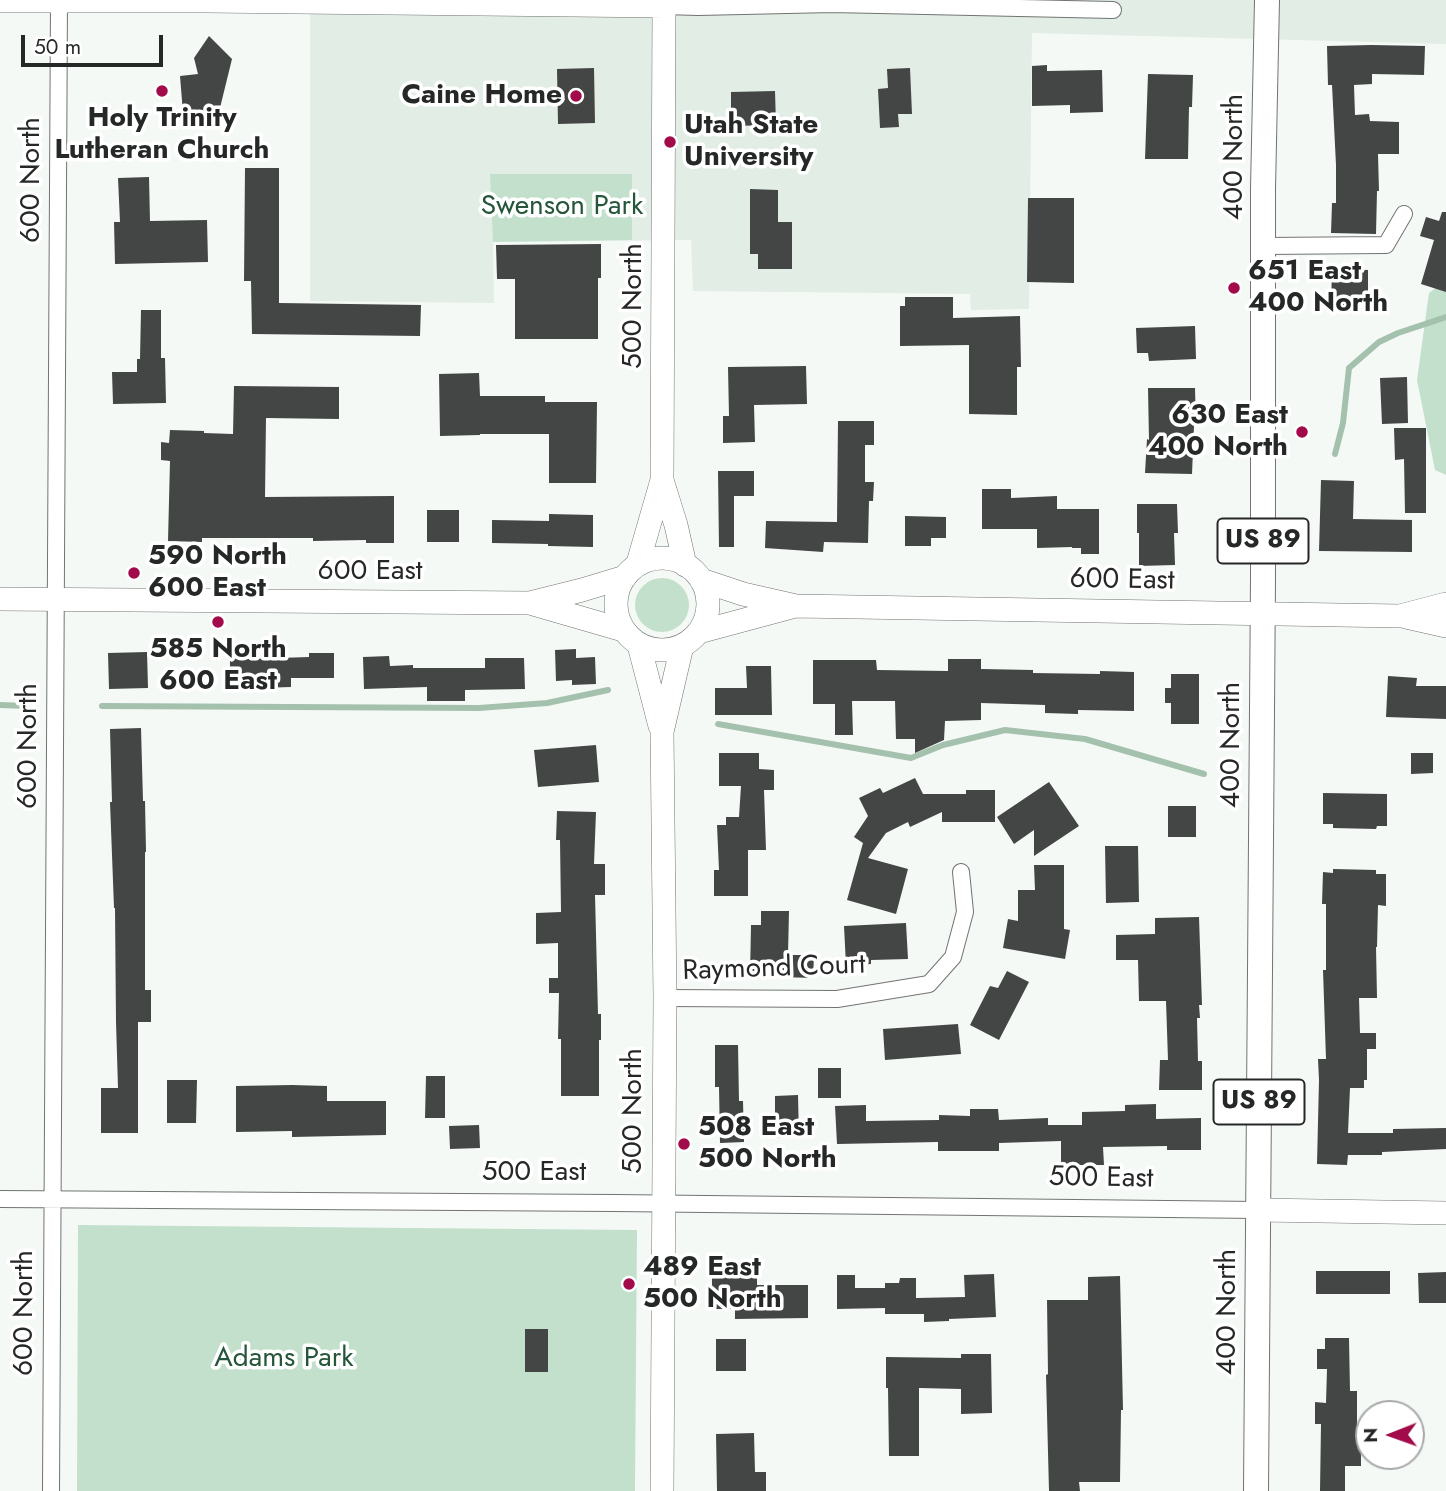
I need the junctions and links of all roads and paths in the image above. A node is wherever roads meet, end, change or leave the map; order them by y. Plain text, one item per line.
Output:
1 (1267, 0) edge
2 (0, 1) edge
3 (59, 2) junction
4 (664, 6) junction
5 (1113, 10) dead end
6 (1404, 214) dead end
7 (1264, 246) junction
8 (662, 480) junction
9 (631, 570) junction
10 (693, 572) junction
11 (0, 599) edge
12 (56, 599) junction
13 (530, 603) junction
14 (1446, 604) edge
15 (796, 606) junction
16 (1262, 613) junction
17 (1400, 616) junction
18 (1446, 626) edge
19 (631, 638) junction
20 (691, 639) junction
21 (662, 732) junction
22 (961, 872) dead end
23 (665, 998) junction
24 (0, 1199) edge
25 (52, 1199) junction
26 (664, 1203) junction
27 (1259, 1210) junction
28 (1446, 1213) edge
29 (51, 1491) edge
30 (662, 1491) edge
31 (1256, 1491) edge

1 - 7 main road, 400 North / US 89
2 - 3 main road
3 - 4 main road
3 - 12 street, 600 North
4 - 5 street
4 - 8 main road, 500 North
6 - 7 street
7 - 16 main road, 400 North / US 89
8 - 9 main road, 500 North
8 - 10 main road, 500 North
9 - 10 main road
9 - 13 main road, 600 East
9 - 19 main road
10 - 15 main road, 600 East
10 - 20 main road
11 - 12 main road, 600 East
12 - 13 main road, 600 East
12 - 25 street, 600 North
13 - 19 main road, 600 East
14 - 17 main road, 600 East
15 - 16 main road, 600 East
15 - 20 main road, 600 East
16 - 17 main road, 600 East
16 - 27 main road, 400 North / US 89
17 - 18 main road
19 - 20 main road
19 - 21 main road, 500 North
20 - 21 main road, 500 North
21 - 23 main road, 500 North
22 - 23 street, Raymond Court
23 - 26 main road, 500 North
24 - 25 street, 500 East
25 - 26 street, 500 East
25 - 29 street, 600 North
26 - 27 street, 500 East
26 - 30 main road, 500 North
27 - 28 main road, 500 East
27 - 31 main road, 400 North / US 89

